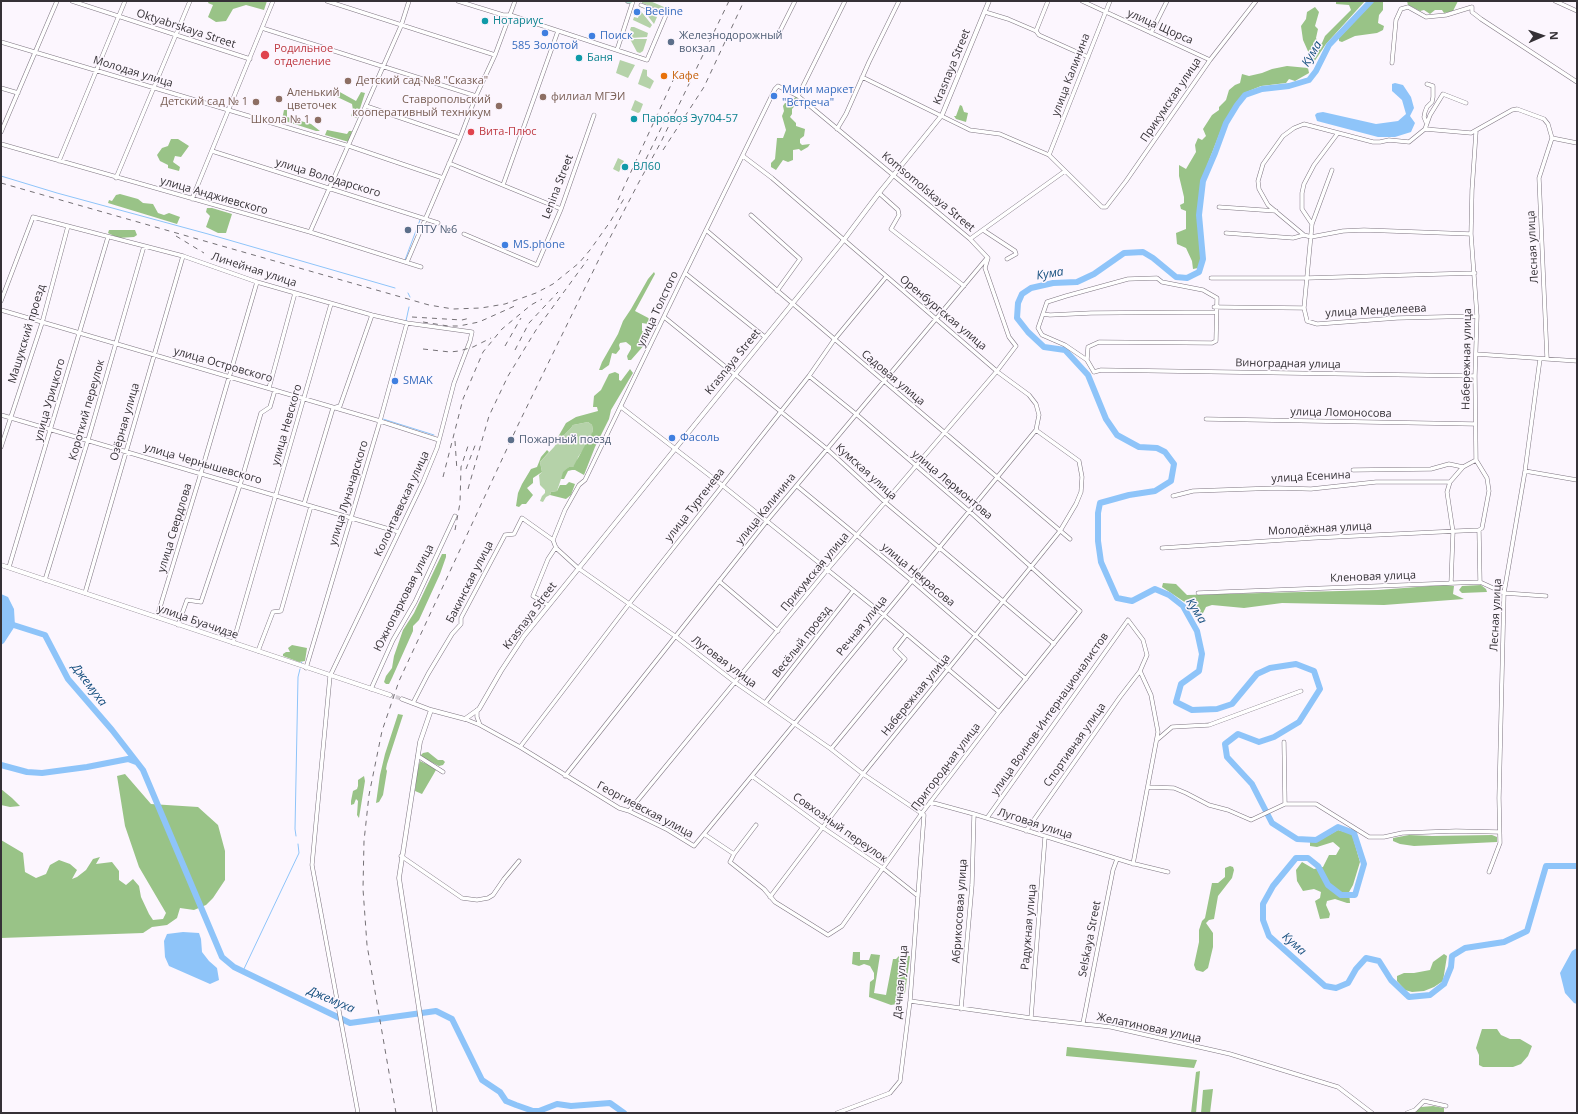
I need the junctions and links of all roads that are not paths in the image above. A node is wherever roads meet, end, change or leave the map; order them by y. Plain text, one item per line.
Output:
1 (57, 1) edge
2 (72, 1) edge
3 (125, 1) edge
4 (190, 1) edge
5 (273, 1) edge
6 (327, 1) edge
7 (409, 1) edge
8 (458, 1) edge
9 (515, 1) edge
10 (631, 1) edge
11 (795, 1) edge
12 (845, 1) edge
13 (899, 1) edge
14 (989, 1) edge
15 (1048, 1) edge
16 (1082, 1) edge
17 (1110, 1) edge
18 (1167, 1) edge
19 (1256, 1) edge
20 (1473, 1) edge
21 (1555, 1) edge
22 (641, 5) dead end
23 (1472, 7) junction
24 (1577, 11) edge
25 (985, 12) junction
26 (1105, 12) junction
27 (510, 15) junction
28 (119, 17) junction
29 (401, 26) junction
30 (262, 28) junction
31 (558, 31) junction
32 (1036, 31) junction
33 (1151, 33) junction
34 (175, 36) junction
35 (777, 37) dead end
36 (1, 42) edge
37 (617, 50) junction
38 (36, 52) junction
39 (495, 55) junction
40 (1088, 57) junction
41 (250, 59) junction
42 (1210, 60) junction
43 (1392, 63) dead end
44 (384, 66) junction
45 (97, 70) junction
46 (862, 77) junction
47 (1577, 82) edge
48 (1427, 84) dead end
49 (778, 86) joint
50 (153, 87) junction
51 (1, 88) edge
52 (18, 93) junction
53 (476, 96) junction
54 (798, 96) junction
55 (1466, 103) dead end
56 (366, 106) junction
57 (229, 110) junction
58 (594, 115) dead end
59 (942, 115) junction
60 (1426, 122) junction
61 (836, 129) junction
62 (1425, 129) junction
63 (1, 132) edge
64 (1476, 132) junction
65 (1338, 133) junction
66 (460, 138) junction
67 (1552, 138) junction
68 (1577, 143) edge
69 (1, 144) edge
70 (349, 146) junction
71 (212, 151) junction
72 (1049, 155) junction
73 (742, 156) junction
74 (59, 161) junction
75 (449, 163) junction
76 (1332, 170) dead end
77 (1065, 171) junction
78 (893, 175) junction
79 (116, 178) junction
80 (443, 178) junction
81 (503, 185) junction
82 (330, 188) junction
83 (879, 193) junction
84 (192, 199) junction
85 (1219, 206) dead end
86 (561, 209) junction
87 (1276, 212) junction
88 (751, 216) dead end
89 (426, 218) junction
90 (438, 223) dead end
91 (1312, 224) junction
92 (68, 226) junction
93 (706, 230) junction
94 (983, 230) junction
95 (310, 232) junction
96 (1226, 233) dead end
97 (464, 234) dead end
98 (1471, 234) junction
99 (1304, 235) junction
100 (108, 237) junction
101 (1310, 237) junction
102 (970, 239) junction
103 (843, 240) junction
104 (144, 246) junction
105 (183, 256) junction
106 (988, 258) junction
107 (1007, 259) dead end
108 (407, 262) junction
109 (420, 267) dead end
110 (685, 273) junction
111 (1475, 273) junction
112 (886, 277) junction
113 (1211, 278) dead end
114 (1307, 278) junction
115 (257, 282) junction
116 (964, 286) junction
117 (777, 290) junction
118 (296, 293) junction
119 (1, 301) edge
120 (792, 303) junction
121 (331, 304) junction
122 (1216, 307) junction
123 (1304, 308) junction
124 (1, 310) edge
125 (1216, 312) junction
126 (1043, 314) junction
127 (372, 315) junction
128 (1477, 316) junction
129 (664, 317) junction
130 (937, 319) junction
131 (42, 323) junction
132 (407, 323) junction
133 (472, 332) joint
134 (79, 333) junction
135 (765, 337) junction
136 (834, 340) junction
137 (116, 344) junction
138 (1476, 354) junction
139 (154, 355) junction
140 (1547, 358) junction
141 (1540, 359) junction
142 (1086, 360) junction
143 (1577, 361) edge
144 (997, 371) junction
145 (735, 374) junction
146 (809, 376) junction
147 (1475, 376) junction
148 (230, 377) junction
149 (884, 382) junction
150 (269, 388) junction
151 (275, 390) junction
152 (304, 398) junction
153 (621, 407) junction
154 (333, 408) junction
155 (781, 410) junction
156 (856, 414) junction
157 (1, 415) edge
158 (11, 418) junction
159 (1206, 419) dead end
160 (380, 421) junction
161 (1475, 424) junction
162 (51, 429) junction
163 (1036, 430) junction
164 (944, 433) junction
165 (88, 440) junction
166 (439, 440) junction
167 (1, 447) edge
168 (674, 449) junction
169 (827, 449) junction
170 (126, 451) junction
171 (1476, 460) junction
172 (916, 466) junction
173 (1463, 466) junction
174 (1353, 470) dead end
175 (1525, 471) junction
176 (201, 474) junction
177 (997, 478) junction
178 (1577, 480) edge
179 (1450, 482) junction
180 (240, 485) junction
181 (722, 485) junction
182 (797, 486) junction
183 (276, 495) junction
184 (1173, 496) dead end
185 (885, 502) junction
186 (304, 504) junction
187 (311, 506) junction
188 (969, 511) junction
189 (455, 516) dead end
190 (351, 517) junction
191 (766, 522) junction
192 (1479, 530) junction
193 (1060, 531) junction
194 (399, 532) junction
195 (1453, 532) junction
196 (857, 537) junction
197 (1070, 539) dead end
198 (553, 540) junction
199 (556, 547) junction
200 (940, 547) junction
201 (1162, 548) dead end
202 (1, 565) edge
203 (1031, 566) junction
204 (9, 567) junction
205 (578, 568) junction
206 (827, 570) junction
207 (45, 580) junction
208 (911, 580) junction
209 (719, 581) junction
210 (1480, 582) junction
211 (1451, 583) junction
212 (853, 591) junction
213 (85, 593) junction
214 (1198, 593) dead end
215 (1504, 593) junction
216 (1546, 596) dead end
217 (1003, 600) junction
218 (629, 604) junction
219 (548, 606) junction
220 (1080, 610) joint
221 (884, 615) junction
222 (157, 617) junction
223 (178, 625) junction
224 (778, 631) junction
225 (906, 635) junction
226 (976, 635) junction
227 (675, 636) junction
228 (233, 643) junction
229 (1054, 644) junction
230 (258, 651) junction
231 (306, 668) junction
232 (948, 669) junction
233 (1140, 671) junction
234 (330, 676) junction
235 (1026, 679) junction
236 (736, 683) junction
237 (371, 689) junction
238 (1301, 692) dead end
239 (390, 695) tunnel mouth
240 (402, 699) tunnel mouth
241 (413, 703) junction
242 (765, 703) junction
243 (431, 710) junction
244 (477, 710) junction
245 (999, 712) junction
246 (465, 719) junction
247 (794, 724) junction
248 (480, 725) junction
249 (1157, 741) junction
250 (1284, 742) dead end
251 (520, 747) junction
252 (831, 749) junction
253 (418, 756) junction
254 (443, 772) dead end
255 (863, 774) junction
256 (565, 776) junction
257 (752, 776) junction
258 (1148, 787) junction
259 (930, 802) junction
260 (1285, 804) junction
261 (629, 811) junction
262 (922, 813) junction
263 (974, 814) junction
264 (987, 818) junction
265 (756, 825) dead end
266 (822, 827) junction
267 (1026, 831) junction
268 (1500, 832) junction
269 (704, 834) junction
270 (1045, 837) junction
271 (734, 854) junction
272 (401, 856) junction
273 (1117, 859) junction
274 (520, 861) dead end
275 (1133, 864) junction
276 (884, 869) junction
277 (1168, 872) dead end
278 (1489, 872) dead end
279 (770, 896) junction
280 (918, 896) junction
281 (910, 1001) junction
282 (961, 1009) junction
283 (1031, 1018) junction
284 (1083, 1023) junction
285 (1446, 1106) dead end
286 (358, 1113) edge
287 (435, 1113) edge
288 (838, 1113) edge
289 (1372, 1113) edge
290 (1407, 1113) edge

1 - 38 street
2 - 28 street, Oktyabrskaya Street
3 - 28 street
4 - 34 street
5 - 30 street
6 - 29 street
7 - 29 street
8 - 27 street
9 - 27 street
10 - 37 street
11 - 35 street
12 - 54 street
13 - 46 street
14 - 25 street, Krasnaya Street
15 - 32 street
16 - 26 street, улица Щорса
17 - 26 street, улица Калинина
18 - 33 street
19 - 42 street, Прикумская улица
20 - 23 street
21 - 24 street
22 - 37 street
23 - 43 street
23 - 47 street
25 - 32 street
25 - 59 street, Krasnaya Street
26 - 33 street, улица Щорса
26 - 40 street, улица Калинина
27 - 31 street
27 - 39 street
28 - 34 street, Oktyabrskaya Street
28 - 45 street
29 - 39 street
29 - 44 street
30 - 41 street
30 - 44 street
31 - 37 street
31 - 81 street
32 - 40 street
33 - 42 street, улица Щорса
34 - 41 street, Oktyabrskaya Street
34 - 50 street
36 - 38 street, Молодая улица
38 - 45 street, Молодая улица
38 - 52 street
39 - 53 street
40 - 72 street, улица Калинина
41 - 57 street
42 - 77 street, Прикумская улица
44 - 53 street
44 - 56 street
45 - 50 street, Молодая улица
45 - 74 street
46 - 59 street
46 - 61 street
48 - 60 street
49 - 54 street, Komsomolskaya Street
49 - 73 street, улица Толстого
50 - 57 street, Молодая улица
50 - 79 street
51 - 52 street
52 - 63 street
53 - 66 street
54 - 61 street, Komsomolskaya Street
55 - 60 street
56 - 66 street
56 - 70 street
57 - 70 street, Молодая улица
57 - 71 street
58 - 86 street, Lenina Street
59 - 72 street
59 - 78 street, Krasnaya Street
60 - 62 street
61 - 78 street, Komsomolskaya Street
62 - 64 street
62 - 65 street
64 - 67 street
64 - 98 street, Набережная улица
65 - 87 street
65 - 91 street
66 - 75 street
67 - 68 street
67 - 140 street, Лесная улица
69 - 74 street, улица Анджиевского
70 - 80 street, Молодая улица
70 - 82 street
71 - 82 street, улица Володарского
71 - 84 street
72 - 77 street
73 - 93 street, улица Толстого
73 - 103 street, Оренбургская улица
74 - 79 street, улица Анджиевского
75 - 80 street
75 - 81 street
76 - 91 street
77 - 94 street
78 - 83 street, Krasnaya Street
78 - 102 street, Komsomolskaya Street
79 - 84 street, улица Анджиевского
80 - 89 street
81 - 86 street
82 - 89 street, улица Володарского
82 - 95 street
83 - 103 street, Krasnaya Street
83 - 116 street
84 - 95 street, улица Анджиевского
85 - 87 street
86 - 97 street, Lenina Street
87 - 99 street
88 - 117 street
89 - 90 street, улица Володарского
89 - 108 street
91 - 101 street
92 - 100 street, Линейная улица
92 - 119 street, Линейная улица
92 - 131 street, Машукский проезд
93 - 110 street, улица Толстого
93 - 117 street, Садовая улица
94 - 102 street
94 - 107 street
95 - 108 street, улица Анджиевского
96 - 99 street
98 - 101 street
98 - 111 street, Набережная улица
99 - 101 street
100 - 104 street, Линейная улица
100 - 134 street, улица Урицкого
101 - 114 street
102 - 106 street, Komsomolskaya Street
103 - 112 street, Оренбургская улица
103 - 120 street, Krasnaya Street
104 - 105 street, Линейная улица
104 - 137 street, Короткий переулок
105 - 115 street, Линейная улица
105 - 139 street, Озёрная улица
106 - 116 street, улица Калинина
106 - 144 street, Прикумская улица
108 - 109 street, улица Анджиевского
110 - 129 street, улица Толстого
110 - 135 street
111 - 114 street
111 - 128 street, Набережная улица
112 - 130 street, Оренбургская улица
112 - 136 street, улица Тургенева
113 - 114 street
114 - 123 street
115 - 118 street, Линейная улица
115 - 148 street, улица Свердлова
116 - 130 street, улица Калинина
117 - 120 street, Садовая улица
118 - 121 street, Линейная улица
118 - 150 street
120 - 135 street, Krasnaya Street
120 - 136 street, Садовая улица
121 - 127 street, Линейная улица
121 - 152 street, улица Невского
122 - 123 street
122 - 125 street
122 - 126 street
123 - 128 street, улица Менделеева
124 - 131 street, улица Островского
125 - 126 street
125 - 142 street
126 - 142 street
127 - 132 street, Линейная улица
127 - 154 street
128 - 138 street, Набережная улица
129 - 145 street, Кумская улица
129 - 153 street, улица Толстого
130 - 144 street, Оренбургская улица
130 - 149 street, улица Калинина
131 - 134 street, улица Островского
131 - 158 street, Машукский проезд
132 - 133 street, Линейная улица
132 - 160 street, улица Луначарского
133 - 166 street, Колонтаевская улица
134 - 137 street, улица Островского
134 - 162 street, улица Урицкого
135 - 145 street, Krasnaya Street
136 - 146 street, улица Тургенева
136 - 149 street, Садовая улица
137 - 139 street, улица Островского
137 - 165 street, Короткий переулок
138 - 141 street
138 - 147 street, Набережная улица
139 - 148 street, улица Островского
139 - 170 street, Озёрная улица
140 - 141 street
140 - 143 street
141 - 175 street, Лесная улица
142 - 147 street, Виноградная улица
144 - 163 street, Оренбургская улица
144 - 164 street, Прикумская улица
145 - 155 street, Кумская улица
145 - 168 street, Krasnaya Street
146 - 155 street, улица Тургенева
146 - 156 street, улица Лермонтова
147 - 161 street, Набережная улица
148 - 150 street, улица Островского
148 - 176 street, улица Свердлова
149 - 156 street, улица Калинина
149 - 164 street, Садовая улица
150 - 151 street, улица Островского
151 - 152 street, улица Островского
151 - 180 street
152 - 154 street, улица Островского
152 - 183 street, улица Невского
153 - 168 street
153 - 198 street, улица Толстого
154 - 160 street, улица Островского
154 - 186 street
155 - 169 street, Кумская улица
155 - 181 street, улица Тургенева
156 - 169 street, улица Калинина
156 - 172 street, улица Лермонтова
157 - 158 street, улица Чернышевского
158 - 162 street, улица Чернышевского
158 - 167 street, Машукский проезд
159 - 161 street, улица Ломоносова
160 - 166 street, улица Островского
160 - 190 street, улица Луначарского
161 - 171 street, Набережная улица
162 - 165 street, улица Чернышевского
162 - 204 street, улица Урицкого
163 - 177 street, Речная улица
163 - 193 street, Набережная улица
164 - 172 street, Прикумская улица
164 - 177 street, Садовая улица
165 - 170 street, улица Чернышевского
165 - 207 street, Короткий переулок
166 - 194 street, Колонтаевская улица
168 - 181 street
168 - 205 street, Krasnaya Street
169 - 182 street, улица Калинина
169 - 185 street, Кумская улица
170 - 176 street, улица Чернышевского
170 - 213 street, Озёрная улица
171 - 173 street
171 - 192 street, Набережная улица
172 - 185 street, Прикумская улица
172 - 188 street, улица Лермонтова
173 - 174 street, улица Есенина
173 - 179 street
175 - 178 street
175 - 215 street, Лесная улица
176 - 180 street, улица Чернышевского
176 - 222 street, улица Свердлова
177 - 188 street, Речная улица
177 - 193 street, Садовая улица
179 - 184 street, улица Есенина
179 - 195 street
180 - 183 street, улица Чернышевского
180 - 223 street
181 - 191 street
181 - 218 street, улица Тургенева
182 - 191 street, улица Калинина
182 - 196 street, улица Некрасова
183 - 186 street, улица Чернышевского
183 - 228 street, улица Невского
185 - 196 street, Прикумская улица
185 - 200 street, Кумская улица
186 - 187 street, улица Чернышевского
187 - 190 street, улица Чернышевского
187 - 230 street
188 - 200 street, Речная улица
188 - 203 street, улица Лермонтова
189 - 237 street, Южнопарковая улица
190 - 194 street, улица Чернышевского
190 - 231 street, улица Луначарского
191 - 206 street
191 - 209 street, улица Калинина
192 - 195 street, Молодёжная улица
192 - 210 street, Набережная улица
193 - 197 street, Садовая улица
193 - 203 street, Набережная улица
194 - 234 street, Колонтаевская улица
195 - 201 street, Молодёжная улица
195 - 211 street
196 - 206 street, Прикумская улица
196 - 208 street, улица Некрасова
198 - 199 street, Луговая улица
198 - 241 street, Бакинская улица
199 - 205 street, Луговая улица
199 - 219 street
200 - 208 street, Речная улица
200 - 217 street, Кумская улица
202 - 204 street, улица Буачидзе
203 - 217 street, Набережная улица
203 - 220 street, улица Лермонтова
204 - 207 street, улица Буачидзе
205 - 218 street, Луговая улица
205 - 219 street, Krasnaya Street
206 - 212 street
206 - 224 street, Прикумская улица
207 - 213 street, улица Буачидзе
208 - 221 street, Речная улица
208 - 226 street, улица Некрасова
209 - 224 street
209 - 227 street, улица Калинина
210 - 211 street, Кленовая улица
210 - 215 street, Кленовая улица
211 - 214 street, Кленовая улица
212 - 221 street
212 - 242 street, Весёлый проезд
213 - 222 street, улица Буачидзе
215 - 216 street, Кленовая улица
215 - 268 street, Лесная улица
217 - 226 street, Набережная улица
217 - 229 street, Кумская улица
218 - 227 street, Луговая улица
218 - 251 street, улица Тургенева
219 - 244 street, Krasnaya Street
220 - 229 street, Пригородная улица
221 - 225 street
221 - 247 street, Речная улица
222 - 223 street, улица Буачидзе
223 - 228 street, улица Буачидзе
224 - 236 street, Прикумская улица
225 - 232 street
225 - 252 street
226 - 232 street, Набережная улица
226 - 235 street, улица Некрасова
227 - 236 street, Луговая улица
227 - 256 street, улица Калинина
228 - 230 street, улица Буачидзе
229 - 235 street, Пригородная улица
230 - 231 street, улица Буачидзе
231 - 234 street, улица Буачидзе
232 - 245 street
232 - 255 street, Набережная улица
233 - 249 street
233 - 264 street, улица Воинов-Интернационалистов
233 - 267 street, Спортивная улица
234 - 237 street, улица Буачидзе
234 - 286 street
235 - 245 street, Пригородная улица
236 - 242 street, Луговая улица
236 - 261 street, Прикумская улица
237 - 239 street, улица Буачидзе
238 - 249 street
240 - 241 street, Георгиевская улица
241 - 243 street, Георгиевская улица
242 - 247 street, Луговая улица
243 - 246 street, Георгиевская улица
243 - 253 street
244 - 246 street, Krasnaya Street
244 - 248 street
245 - 259 street, Пригородная улица
246 - 248 street, Георгиевская улица
247 - 252 street, Луговая улица
247 - 257 street, Речная улица
248 - 251 street, Георгиевская улица
249 - 258 street
250 - 260 street
251 - 256 street, Георгиевская улица
252 - 255 street, Луговая улица
253 - 254 street
253 - 272 street
255 - 262 street, Луговая улица
255 - 266 street, Набережная улица
256 - 261 street, Георгиевская улица
257 - 266 street, Совхозный переулок
257 - 269 street, Речная улица
258 - 260 street
258 - 275 street
259 - 262 street, Пригородная улица
259 - 263 street, Луговая улица
260 - 268 street
261 - 269 street, Георгиевская улица
262 - 276 street, Пригородная улица
262 - 280 street, Дачная улица
263 - 264 street, Луговая улица
263 - 282 street, Абрикосовая улица
264 - 267 street, Луговая улица
265 - 271 street
266 - 276 street, Совхозный переулок
266 - 279 street, Набережная улица
267 - 270 street, Луговая улица
268 - 278 street, Лесная улица
269 - 271 street, Георгиевская улица
270 - 273 street, Луговая улица
270 - 283 street, Радужная улица
271 - 279 street
272 - 274 street
272 - 287 street
273 - 275 street, Луговая улица
273 - 284 street, Selskaya Street
275 - 277 street, Луговая улица
276 - 279 street, Пригородная улица
276 - 280 street, Совхозный переулок
280 - 281 street, Дачная улица
281 - 282 street, Желатиновая улица
281 - 288 street, Дачная улица
282 - 283 street, Желатиновая улица
283 - 284 street, Желатиновая улица
284 - 289 street, Желатиновая улица
285 - 290 street

